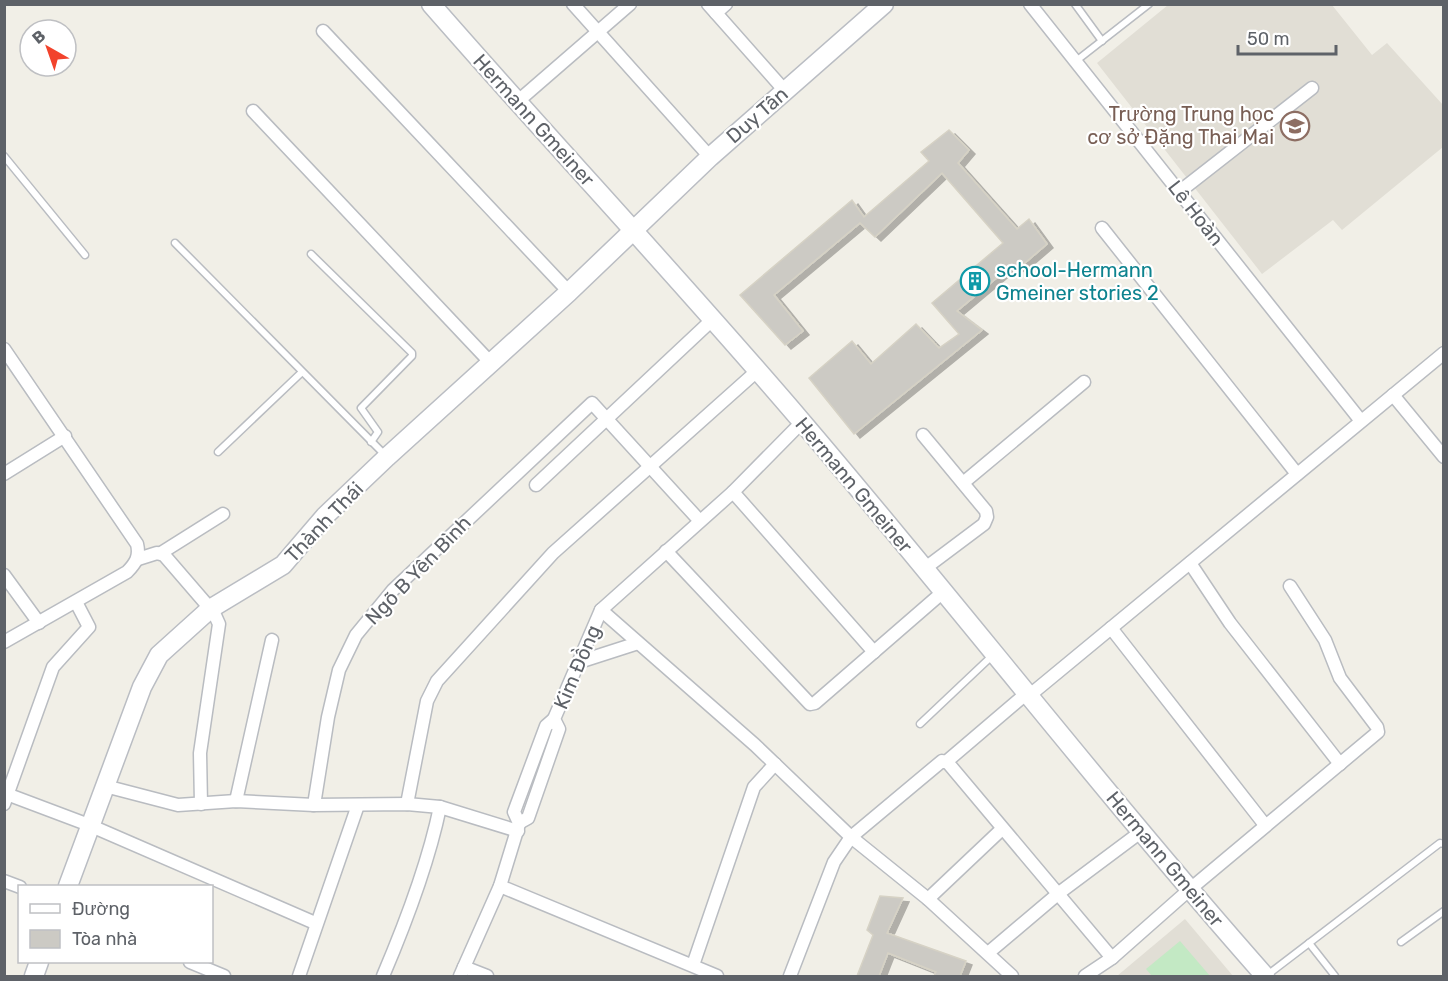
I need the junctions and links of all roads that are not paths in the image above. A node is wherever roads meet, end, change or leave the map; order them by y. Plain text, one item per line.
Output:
1 (431, 4) edge
2 (573, 4) edge
3 (630, 4) edge
4 (884, 4) edge
5 (1030, 4) edge
6 (1075, 4) edge
7 (1149, 4) edge
8 (717, 7) edge
9 (323, 31) dead end
10 (598, 32) junction
11 (1102, 41) junction
12 (1076, 62) junction
13 (1312, 88) dead end
14 (785, 91) junction
15 (517, 102) junction
16 (253, 111) dead end
17 (4, 156) edge
18 (710, 157) junction
19 (1179, 192) junction
20 (1102, 228) dead end
21 (633, 229) junction
22 (175, 243) dead end
23 (311, 254) dead end
24 (85, 255) dead end
25 (569, 292) junction
26 (712, 320) junction
27 (4, 349) edge
28 (1443, 353) edge
29 (490, 362) junction
30 (16, 365) junction
31 (757, 371) junction
32 (4, 372) edge
33 (302, 372) junction
34 (1084, 382) dead end
35 (1393, 395) junction
36 (606, 418) junction
37 (1360, 421) junction
38 (802, 422) junction
39 (923, 435) dead end
40 (66, 436) junction
41 (371, 442) junction
42 (218, 452) dead end
43 (1443, 457) edge
44 (387, 458) junction
45 (649, 466) junction
46 (4, 474) edge
47 (1297, 474) junction
48 (963, 483) junction
49 (536, 485) dead end
50 (733, 492) junction
51 (222, 514) dead end
52 (699, 520) junction
53 (666, 551) junction
54 (161, 553) junction
55 (138, 559) junction
56 (1190, 562) junction
57 (924, 569) junction
58 (4, 575) edge
59 (1290, 586) dead end
60 (943, 592) junction
61 (76, 602) junction
62 (210, 609) junction
63 (601, 610) junction
64 (39, 623) junction
65 (1112, 627) junction
66 (272, 640) dead end
67 (4, 642) edge
68 (638, 643) junction
69 (874, 652) junction
70 (995, 653) junction
71 (579, 662) junction
72 (1028, 694) junction
73 (554, 719) junction
74 (920, 724) dead end
75 (946, 762) junction
76 (775, 764) junction
77 (1340, 764) junction
78 (526, 778) junction
79 (540, 783) junction
80 (105, 786) junction
81 (6, 790) edge
82 (236, 801) junction
83 (201, 804) junction
84 (408, 804) junction
85 (314, 805) junction
86 (358, 805) junction
87 (440, 807) junction
88 (89, 825) junction
89 (1265, 825) junction
90 (518, 827) junction
91 (1002, 829) junction
92 (1142, 831) junction
93 (851, 837) junction
94 (1443, 844) edge
95 (68, 885) edge
96 (500, 886) junction
97 (1188, 890) junction
98 (1059, 894) junction
99 (928, 899) junction
100 (1443, 911) edge
101 (315, 923) junction
102 (1401, 942) dead end
103 (1309, 943) junction
104 (988, 954) junction
105 (1112, 958) junction
106 (192, 963) edge
107 (693, 965) junction
108 (462, 972) edge
109 (224, 976) edge
110 (299, 976) edge
111 (384, 976) edge
112 (487, 976) edge
113 (717, 976) edge
114 (790, 976) edge
115 (1012, 976) edge
116 (1085, 976) edge
117 (1265, 976) edge
118 (1335, 976) edge

1 - 15 street, Hermann Gmeiner
2 - 10 street
3 - 10 street
4 - 14 street, Duy Tân
5 - 12 street, Lê Hoàn
6 - 11 lane
7 - 11 lane
8 - 14 street
9 - 25 street
10 - 15 street
10 - 18 street
11 - 12 lane
12 - 19 street, Lê Hoàn
13 - 19 street
14 - 18 street, Duy Tân
15 - 21 street, Hermann Gmeiner
16 - 29 street
17 - 24 lane
18 - 21 street, Duy Tân
19 - 37 street, Lê Hoàn
20 - 47 street
21 - 25 street, Thành Thái
21 - 26 street, Hermann Gmeiner
22 - 33 lane
23 - 41 lane
25 - 29 street, Thành Thái
26 - 31 street, Hermann Gmeiner
26 - 36 street
27 - 30 street
28 - 35 street
29 - 44 street, Thành Thái
30 - 32 street
30 - 40 street
31 - 38 street, Hermann Gmeiner
31 - 45 street
33 - 41 lane
33 - 42 lane
34 - 48 street
35 - 37 street
35 - 43 street
36 - 45 street
36 - 49 street
36 - 85 street, Ngõ B Yên Bình
37 - 47 street
38 - 50 street, Kim Đồng
38 - 57 street, Hermann Gmeiner
39 - 48 street
40 - 46 street
40 - 55 street
41 - 44 lane
44 - 62 street, Thành Thái
45 - 52 street
45 - 84 street
47 - 56 street
48 - 57 street
50 - 52 street, Kim Đồng
50 - 69 street
51 - 54 street
52 - 53 street, Kim Đồng
53 - 63 street, Kim Đồng
53 - 69 street
54 - 55 street
54 - 62 street
55 - 61 street
56 - 65 street
56 - 77 street
57 - 60 street, Hermann Gmeiner
58 - 64 street
59 - 77 street
60 - 69 street
60 - 70 street, Hermann Gmeiner
61 - 64 street
61 - 81 street
62 - 80 street, Thành Thái
62 - 83 street
63 - 68 street
63 - 71 street, Kim Đồng
64 - 67 street
65 - 72 street
65 - 89 street
66 - 82 street
68 - 71 street
68 - 76 street
70 - 72 street, Hermann Gmeiner
70 - 74 lane
71 - 73 street, Kim Đồng
72 - 75 street
72 - 92 street, Hermann Gmeiner
73 - 78 street
73 - 79 street, Kim Đồng
75 - 91 street
75 - 93 street
76 - 93 street
76 - 107 street
77 - 89 street
78 - 79 street
78 - 90 street
79 - 90 street, Kim Đồng
80 - 83 street
80 - 88 street, Thành Thái
81 - 88 street
82 - 83 street
82 - 85 street
84 - 86 street
84 - 87 street
85 - 86 street
86 - 101 street
87 - 90 street
87 - 111 street
88 - 95 street, Thành Thái
88 - 101 street
89 - 97 street
90 - 96 street, Kim Đồng
91 - 98 street
91 - 99 street
92 - 97 street, Hermann Gmeiner
92 - 98 street
93 - 99 street
93 - 114 street
94 - 103 lane
96 - 107 street
96 - 108 street, Kim Đồng
97 - 105 street
97 - 117 street, Hermann Gmeiner
98 - 104 street
98 - 105 street
99 - 104 street
100 - 102 lane
101 - 110 street
103 - 117 lane
103 - 118 lane
104 - 115 street
105 - 116 street
106 - 109 street
107 - 113 street
108 - 112 street

